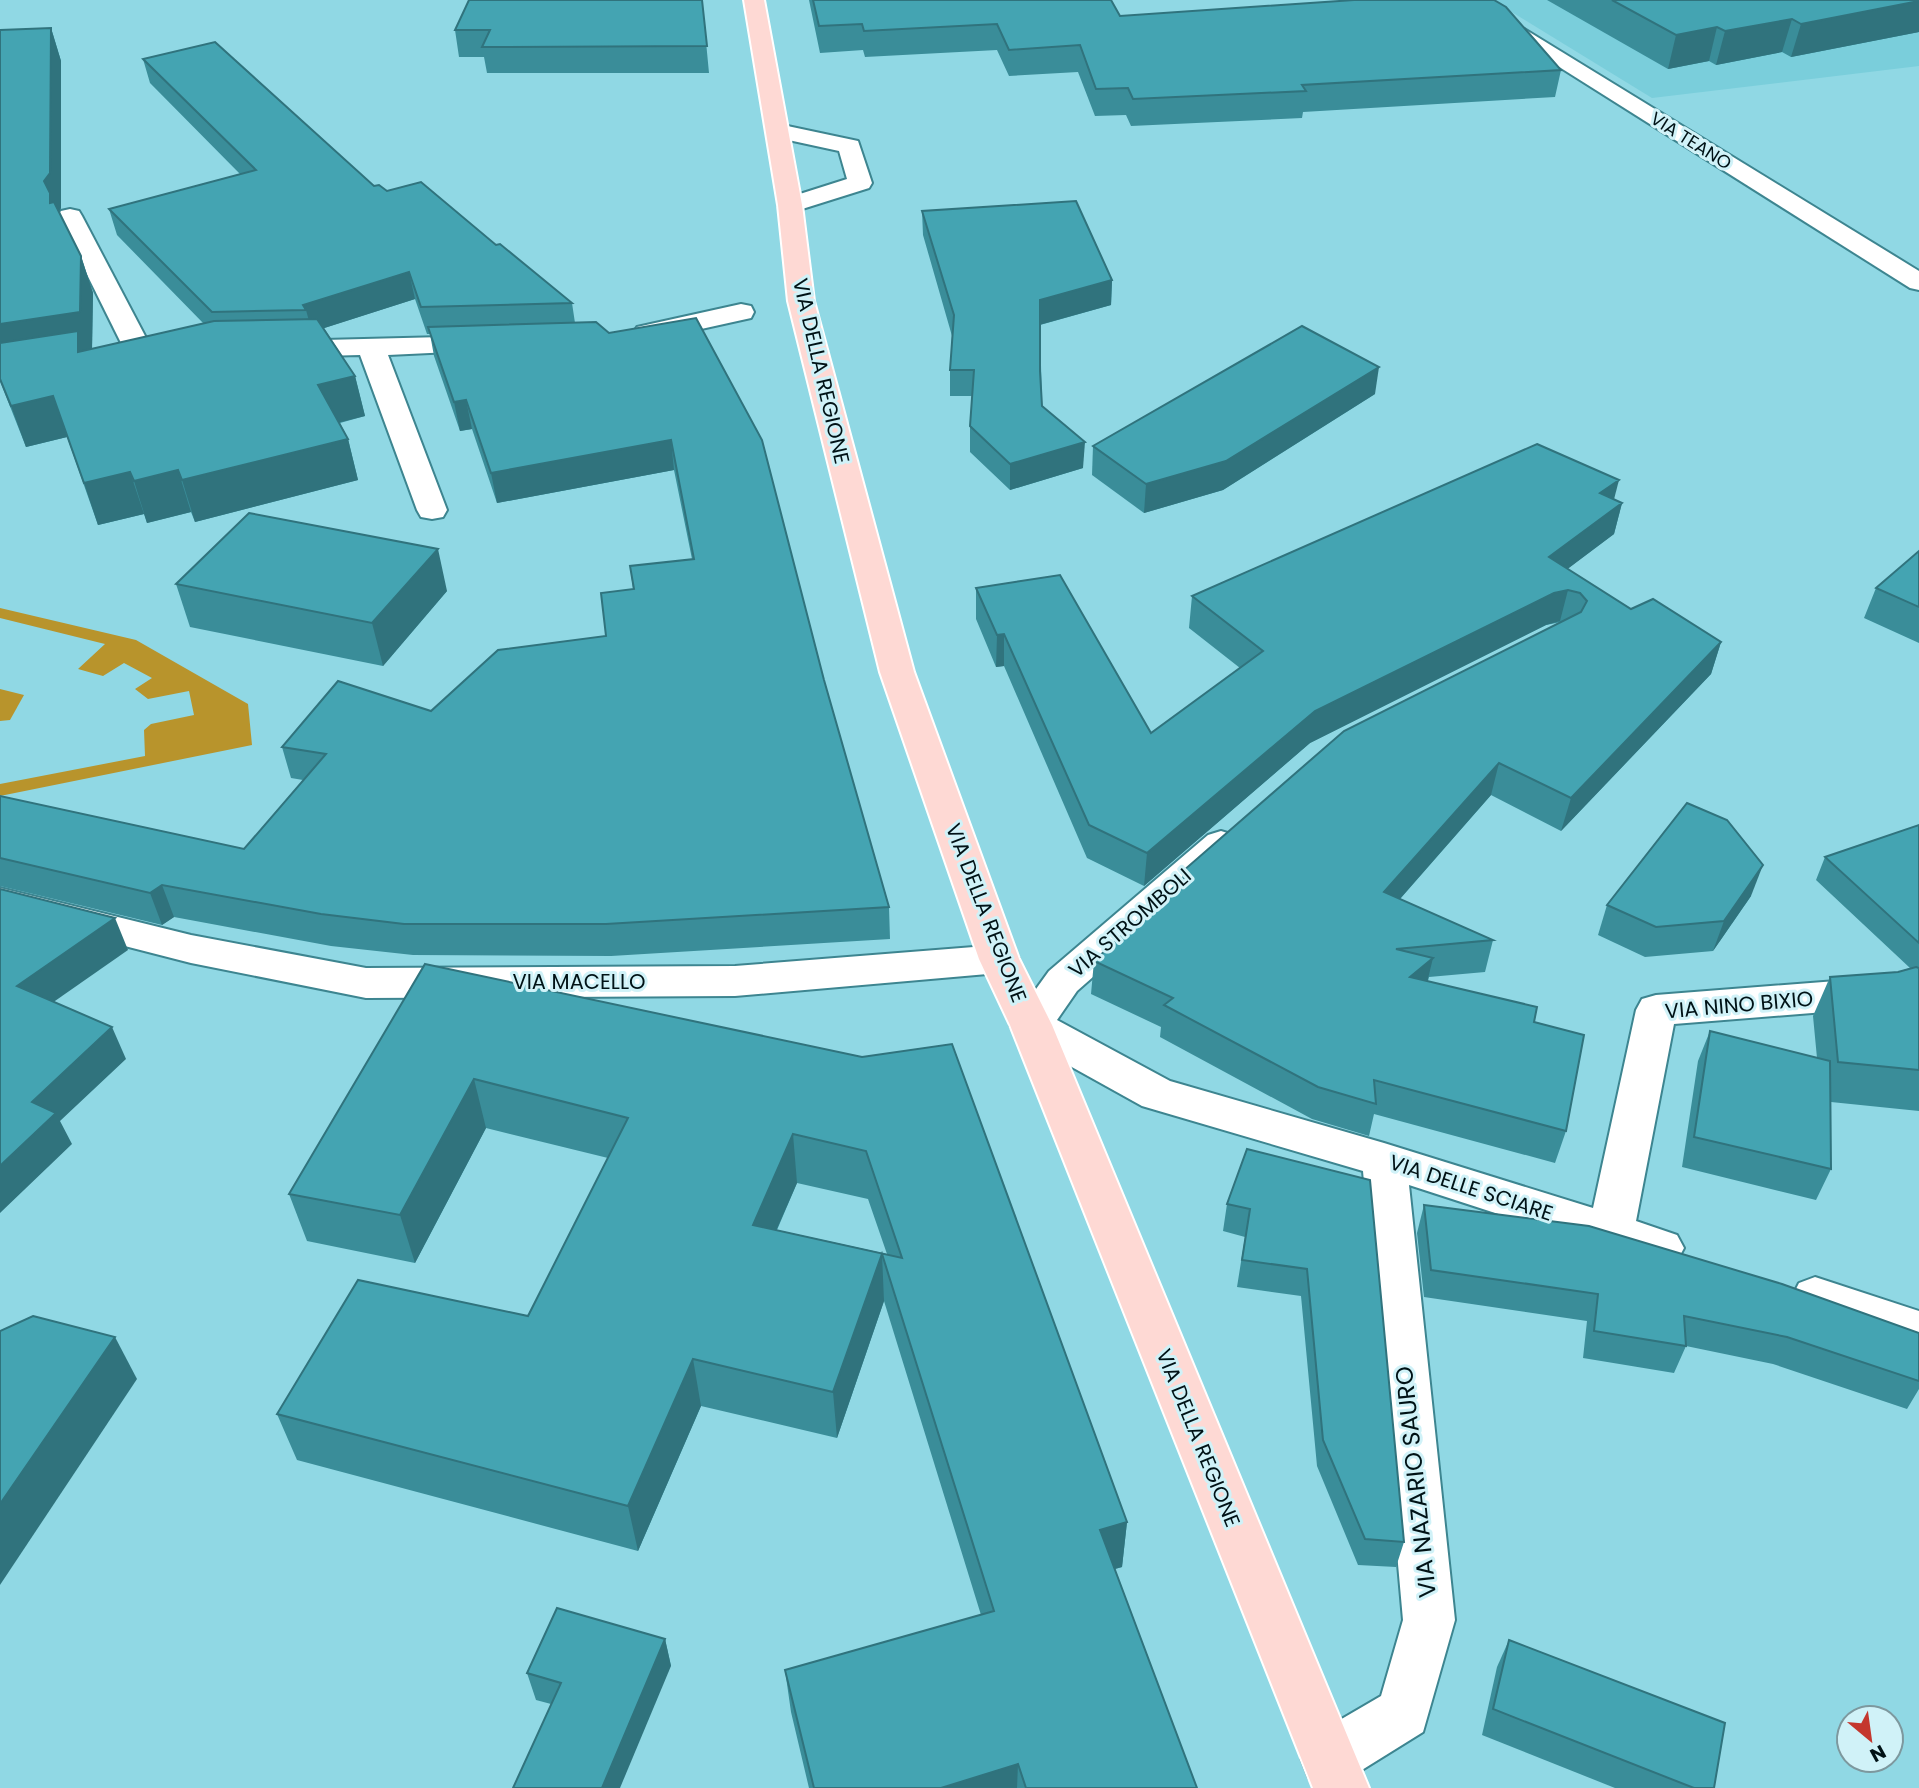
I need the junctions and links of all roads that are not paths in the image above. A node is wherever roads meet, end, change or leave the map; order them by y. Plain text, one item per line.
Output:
1 (754, 0) edge
2 (1463, 0) edge
3 (778, 131) junction
4 (790, 205) junction
5 (70, 216) dead end
6 (1919, 282) edge
7 (741, 312) dead end
8 (618, 340) edge
9 (508, 343) edge
10 (371, 347) junction
11 (262, 350) edge
12 (141, 354) edge
13 (432, 510) dead end
14 (1251, 817) edge
15 (0, 901) edge
16 (999, 959) junction
17 (1879, 993) edge
18 (1031, 1025) junction
19 (1384, 1160) junction
20 (1611, 1233) junction
21 (1701, 1261) edge
22 (1778, 1286) edge
23 (1919, 1331) edge
24 (1335, 1773) edge

1 - 3 main road, VIA DELLA REGIONE
2 - 6 street, VIA TEANO
3 - 4 main road, VIA DELLA REGIONE
3 - 4 street
4 - 16 main road, VIA DELLA REGIONE
5 - 12 street
7 - 8 street
9 - 10 street
10 - 11 street
10 - 13 street
14 - 18 street, VIA STROMBOLI
15 - 16 street, VIA MACELLO
16 - 18 main road, VIA DELLA REGIONE
17 - 20 street, VIA NINO BIXIO
18 - 19 street, VIA DELLE SCIARE
18 - 24 main road, VIA DELLA REGIONE
19 - 20 street, VIA DELLE SCIARE
19 - 24 street, VIA NAZARIO SAURO
20 - 21 street, VIA DELLE SCIARE
22 - 23 street

